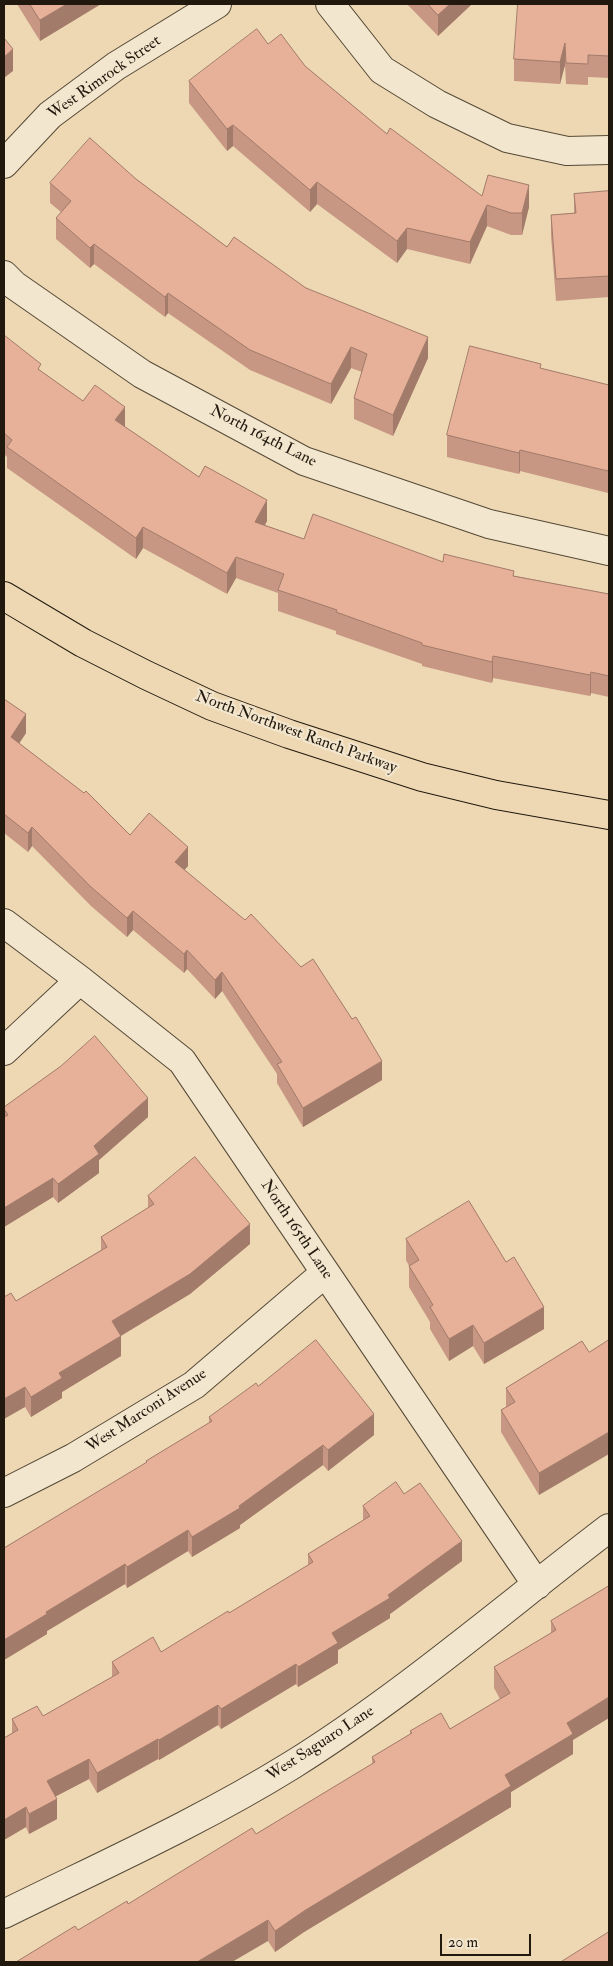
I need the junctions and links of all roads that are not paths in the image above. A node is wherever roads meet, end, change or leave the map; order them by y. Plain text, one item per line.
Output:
1 (217, 4) edge
2 (330, 4) edge
3 (609, 150) edge
4 (4, 164) edge
5 (4, 275) edge
6 (609, 551) edge
7 (4, 596) edge
8 (609, 815) edge
9 (4, 923) edge
10 (80, 980) junction
11 (4, 1051) edge
12 (325, 1273) junction
13 (4, 1493) edge
14 (609, 1528) edge
15 (537, 1585) junction
16 (4, 1914) edge

1 - 4 street, West Rimrock Street
2 - 3 street
5 - 6 street, North 164th Lane
7 - 8 main road, North Northwest Ranch Parkway
9 - 10 street, North 165th Lane
10 - 11 street
10 - 12 street, North 165th Lane
12 - 13 street, West Marconi Avenue
12 - 15 street, North 165th Lane
14 - 15 street, West Saguaro Lane
15 - 16 street, West Saguaro Lane

